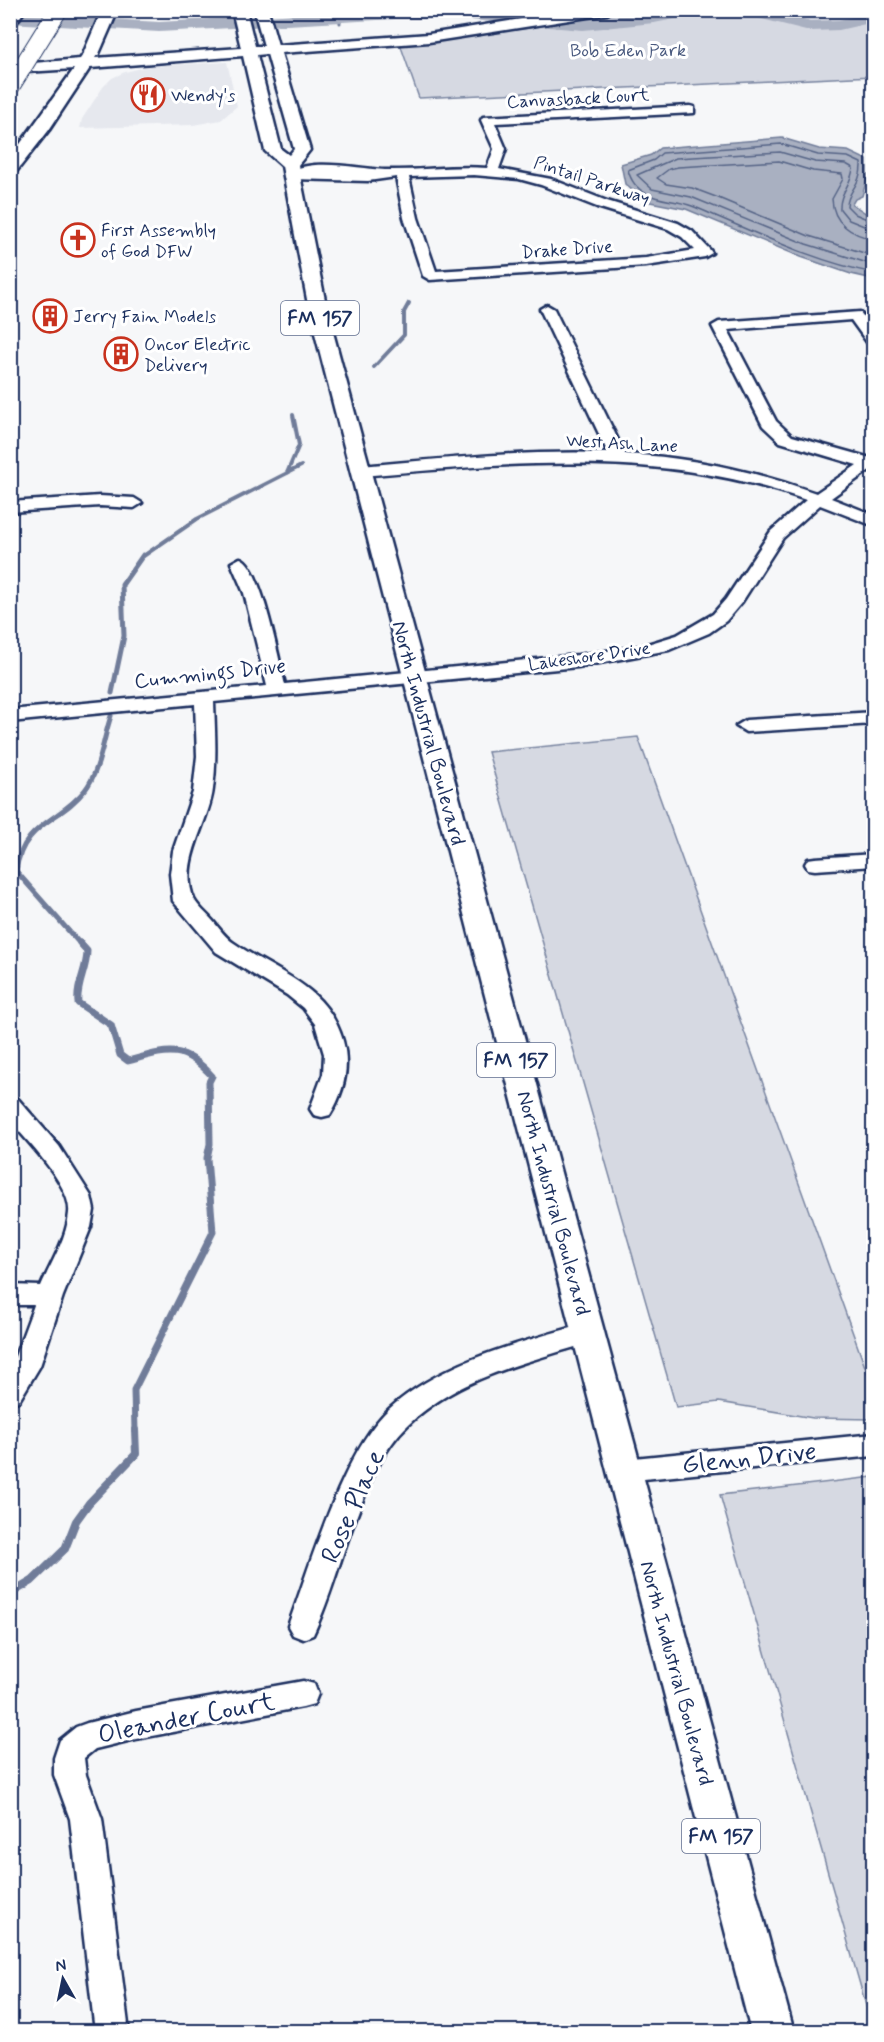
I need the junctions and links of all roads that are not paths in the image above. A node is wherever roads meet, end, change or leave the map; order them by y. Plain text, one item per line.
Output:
1 (16, 10) edge
2 (58, 10) edge
3 (110, 10) edge
4 (239, 10) edge
5 (261, 10) edge
6 (548, 10) edge
7 (607, 10) edge
8 (10, 20) edge
9 (413, 34) junction
10 (269, 40) junction
11 (246, 41) junction
12 (54, 48) dead end
13 (91, 48) junction
14 (10, 51) edge
15 (10, 59) edge
16 (129, 59) junction
17 (10, 69) edge
18 (10, 79) edge
19 (10, 87) edge
20 (70, 90) junction
21 (690, 110) dead end
22 (10, 169) edge
23 (291, 169) junction
24 (492, 172) junction
25 (402, 173) junction
26 (705, 253) joint
27 (547, 309) dead end
28 (873, 342) edge
29 (619, 459) junction
30 (872, 462) edge
31 (361, 471) junction
32 (822, 499) junction
33 (134, 503) dead end
34 (10, 507) edge
35 (873, 521) edge
36 (240, 563) dead end
37 (413, 675) junction
38 (277, 689) junction
39 (204, 696) junction
40 (10, 716) edge
41 (873, 718) edge
42 (746, 726) dead end
43 (873, 860) edge
44 (815, 864) dead end
45 (10, 1105) edge
46 (322, 1109) dead end
47 (10, 1295) edge
48 (50, 1296) junction
49 (588, 1333) junction
50 (10, 1393) edge
51 (873, 1445) edge
52 (624, 1470) junction
53 (303, 1626) dead end
54 (303, 1694) dead end
55 (112, 2031) edge
56 (773, 2031) edge

1 - 8 highway
2 - 19 highway, bridge
3 - 13 highway
4 - 11 main road
5 - 10 main road
6 - 9 main road
7 - 9 main road
9 - 10 main road
10 - 11 main road
10 - 23 main road
11 - 13 main road
11 - 16 main road
11 - 23 main road
12 - 14 main road
13 - 15 main road
13 - 16 main road
13 - 17 main road
13 - 20 main road
16 - 20 main road
18 - 20 main road
20 - 22 main road
21 - 24 street, Canvasback Court
23 - 25 street, Pintail Parkway
23 - 31 main road, North Industrial Boulevard / FM 157
24 - 25 street, Pintail Parkway
24 - 26 street, Pintail Parkway
25 - 26 street, Drake Drive
27 - 29 street
28 - 30 street, Lakeshore Drive
29 - 31 street, West Ash Lane
29 - 32 street, West Ash Lane
30 - 32 street, Lakeshore Drive
31 - 37 main road, North Industrial Boulevard / FM 157
32 - 35 street, West Ash Lane
32 - 37 street, Lakeshore Drive
33 - 34 street
36 - 38 street
37 - 38 street, Cummings Drive
37 - 49 main road, North Industrial Boulevard / FM 157
38 - 39 street, Cummings Drive
39 - 40 street, Cummings Drive
39 - 46 street
41 - 42 street
43 - 44 street
45 - 48 street
47 - 48 street
48 - 50 street
49 - 52 main road, North Industrial Boulevard / FM 157
49 - 53 street, Rose Place
51 - 52 street, Glenn Drive
52 - 56 main road, North Industrial Boulevard / FM 157
54 - 55 street, Oleander Court

